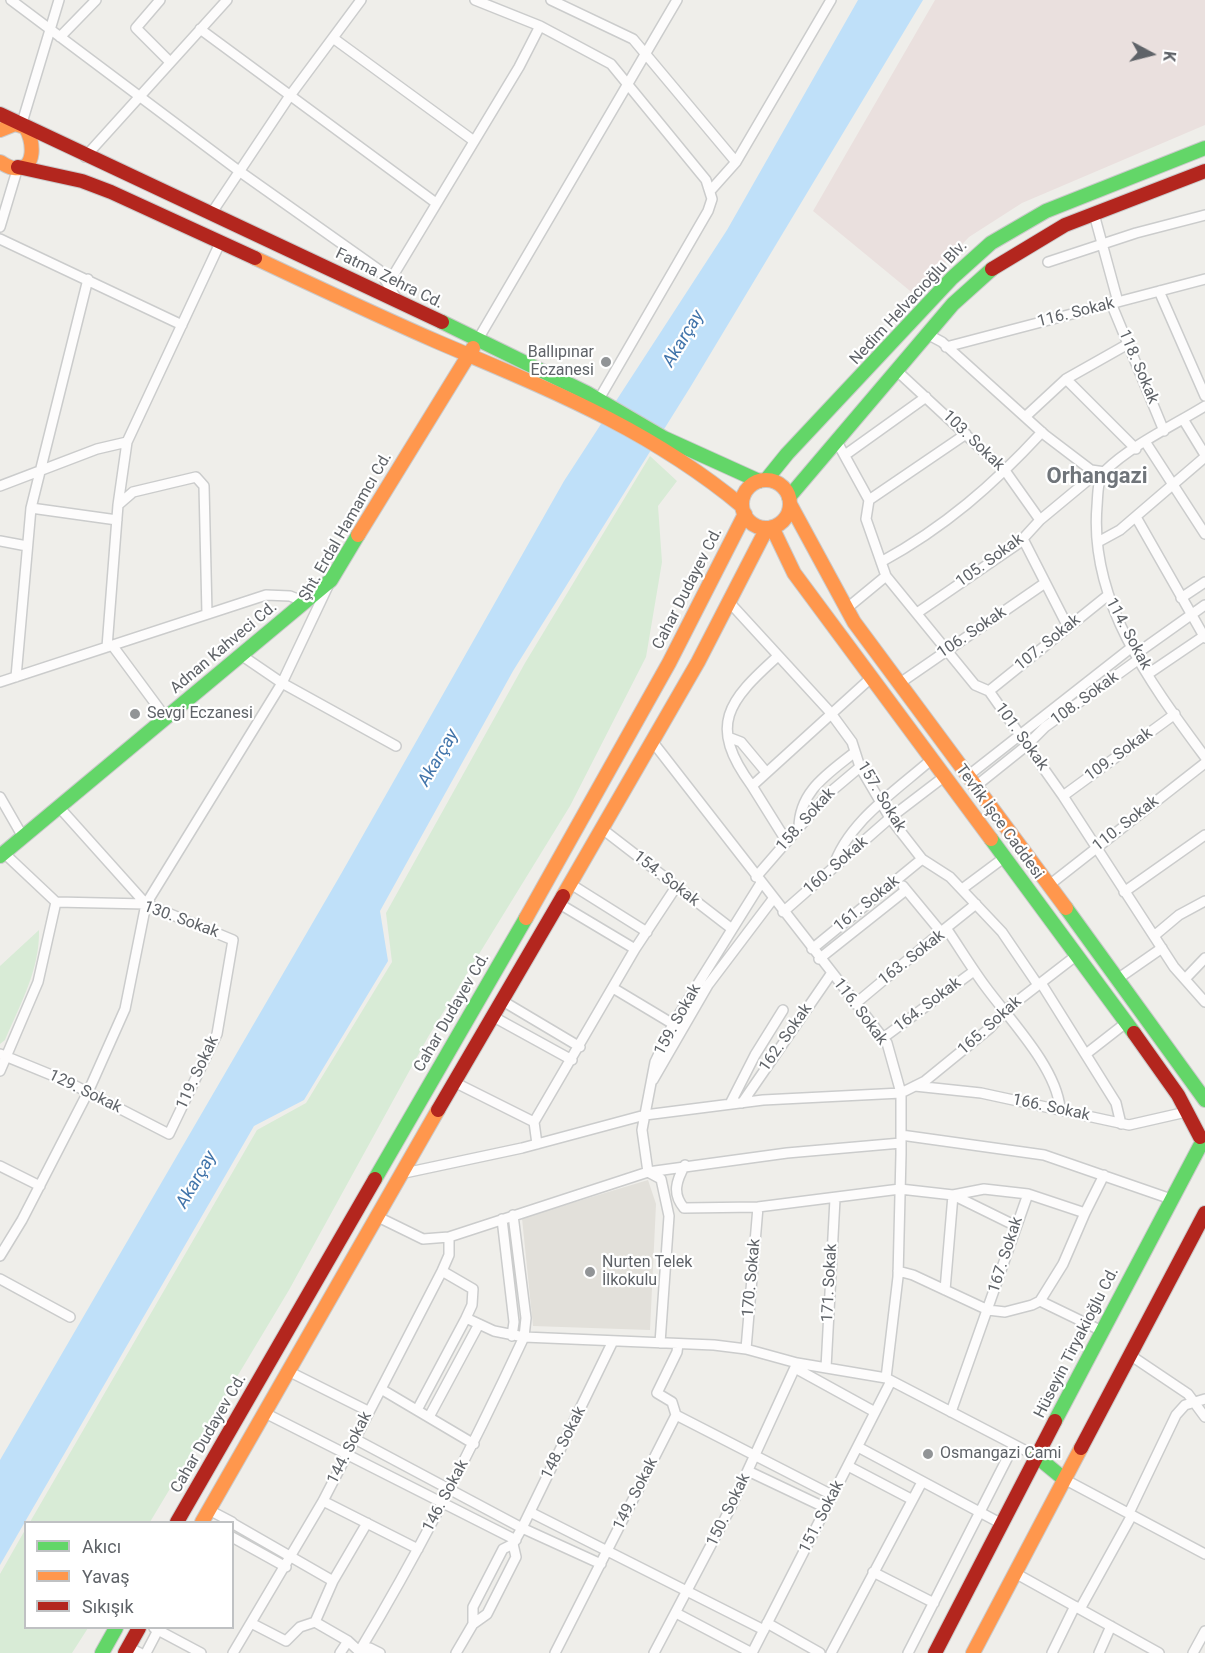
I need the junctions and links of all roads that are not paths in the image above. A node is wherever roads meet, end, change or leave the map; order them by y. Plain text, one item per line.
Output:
1 (11, 0) edge
2 (59, 0) edge
3 (96, 0) edge
4 (160, 0) edge
5 (227, 0) edge
6 (361, 0) edge
7 (475, 0) edge
8 (554, 0) edge
9 (677, 0) edge
10 (831, 0) edge
11 (540, 26) junction
12 (50, 29) junction
13 (200, 29) junction
14 (60, 37) junction
15 (333, 38) junction
16 (645, 56) junction
17 (170, 62) junction
18 (629, 85) junction
19 (138, 96) junction
20 (289, 97) junction
21 (0, 114) edge
22 (21, 126) junction
23 (0, 130) edge
24 (474, 141) junction
25 (1205, 148) edge
26 (86, 156) junction
27 (736, 162) junction
28 (1, 164) edge
29 (18, 167) junction
30 (1156, 167) junction
31 (239, 171) junction
32 (1205, 171) edge
33 (711, 190) junction
34 (1151, 192) junction
35 (436, 203) junction
36 (211, 214) junction
37 (1094, 214) junction
38 (1205, 215) edge
39 (0, 227) edge
40 (0, 239) edge
41 (221, 241) junction
42 (1103, 244) junction
43 (1048, 262) dead end
44 (88, 279) junction
45 (1205, 279) edge
46 (388, 284) junction
47 (1159, 291) junction
48 (398, 301) junction
49 (1114, 303) junction
50 (182, 325) junction
51 (927, 334) junction
52 (477, 341) junction
53 (1128, 344) junction
54 (946, 347) junction
55 (469, 355) junction
56 (896, 370) junction
57 (1066, 378) junction
58 (1205, 396) edge
59 (926, 397) junction
60 (604, 406) junction
61 (1205, 406) edge
62 (1025, 417) junction
63 (1183, 420) junction
64 (1164, 431) junction
65 (1042, 432) junction
66 (966, 434) junction
67 (836, 440) junction
68 (127, 442) junction
69 (661, 442) junction
70 (1146, 442) junction
71 (1136, 449) junction
72 (845, 455) junction
73 (1205, 456) edge
74 (1091, 470) junction
75 (1006, 472) junction
76 (1105, 472) junction
77 (39, 473) junction
78 (763, 481) junction
79 (1087, 481) junction
80 (1098, 484) junction
81 (1173, 485) junction
82 (0, 486) edge
83 (789, 500) junction
84 (869, 500) junction
85 (118, 505) junction
86 (30, 508) junction
87 (743, 510) junction
88 (1136, 517) junction
89 (117, 520) junction
90 (1040, 520) junction
91 (769, 527) junction
92 (1205, 534) edge
93 (1023, 539) junction
94 (0, 541) edge
95 (1098, 542) junction
96 (27, 546) junction
97 (881, 562) junction
98 (886, 576) junction
99 (330, 580) junction
100 (1205, 582) edge
101 (1045, 583) junction
102 (1107, 596) junction
103 (1181, 598) junction
104 (305, 602) junction
105 (730, 603) junction
106 (1205, 605) edge
107 (846, 609) junction
108 (917, 613) junction
109 (207, 614) junction
110 (1191, 615) junction
111 (1068, 627) junction
112 (1204, 637) edge
113 (109, 646) junction
114 (946, 650) junction
115 (1136, 654) junction
116 (241, 655) junction
117 (778, 656) junction
118 (1148, 674) junction
119 (16, 676) junction
120 (872, 677) junction
121 (0, 682) edge
122 (282, 683) junction
123 (900, 683) junction
124 (989, 691) junction
125 (830, 712) junction
126 (1175, 714) junction
127 (166, 718) junction
128 (728, 737) junction
129 (1019, 737) junction
130 (652, 741) junction
131 (396, 746) dead end
132 (1026, 746) junction
133 (855, 752) junction
134 (1205, 757) edge
135 (932, 759) junction
136 (1205, 762) edge
137 (860, 767) junction
138 (766, 772) junction
139 (945, 776) junction
140 (973, 781) junction
141 (752, 786) junction
142 (1063, 796) junction
143 (0, 797) edge
144 (882, 802) junction
145 (59, 807) junction
146 (996, 814) junction
147 (891, 818) junction
148 (981, 825) junction
149 (601, 828) junction
150 (799, 828) junction
151 (1205, 836) edge
152 (23, 837) junction
153 (787, 842) junction
154 (1097, 847) junction
155 (2, 855) edge
156 (1005, 857) junction
157 (922, 859) junction
158 (833, 869) junction
159 (897, 879) junction
160 (759, 880) junction
161 (569, 883) junction
162 (1048, 886) junction
163 (676, 887) junction
164 (962, 889) junction
165 (906, 890) junction
166 (1124, 892) junction
167 (773, 899) junction
168 (1205, 901) edge
169 (56, 902) junction
170 (558, 903) junction
171 (147, 904) junction
172 (976, 904) junction
173 (783, 912) junction
174 (732, 929) junction
175 (944, 930) junction
176 (647, 932) junction
177 (1154, 936) junction
178 (233, 940) joint
179 (1162, 948) junction
180 (635, 949) junction
181 (812, 949) junction
182 (1077, 955) junction
183 (1205, 958) edge
184 (819, 959) junction
185 (974, 971) junction
186 (831, 974) junction
187 (1185, 979) junction
188 (1116, 980) junction
189 (1040, 984) junction
190 (613, 988) junction
191 (501, 1000) junction
192 (1205, 1002) edge
193 (855, 1004) junction
194 (783, 1010) dead end
195 (1004, 1012) junction
196 (492, 1016) junction
197 (1127, 1022) junction
198 (673, 1024) junction
199 (682, 1030) junction
200 (883, 1038) junction
201 (580, 1047) junction
202 (1086, 1054) junction
203 (4, 1055) edge
204 (572, 1060) junction
205 (0, 1071) edge
206 (454, 1082) junction
207 (651, 1082) junction
208 (915, 1086) junction
209 (88, 1092) junction
210 (901, 1093) junction
211 (1205, 1100) edge
212 (742, 1103) junction
213 (730, 1104) junction
214 (1060, 1108) junction
215 (1186, 1112) junction
216 (645, 1115) junction
217 (534, 1122) junction
218 (1205, 1123) edge
219 (1121, 1124) junction
220 (169, 1134) joint
221 (901, 1139) junction
222 (537, 1144) junction
223 (1202, 1146) edge
224 (684, 1165) junction
225 (0, 1166) edge
226 (648, 1172) junction
227 (400, 1174) junction
228 (1104, 1175) junction
229 (40, 1186) junction
230 (900, 1189) junction
231 (1028, 1194) junction
232 (953, 1195) junction
233 (835, 1198) junction
234 (1171, 1199) junction
235 (758, 1207) junction
236 (1084, 1213) junction
237 (513, 1215) junction
238 (376, 1216) junction
239 (1204, 1217) edge
240 (502, 1218) junction
241 (1016, 1226) junction
242 (449, 1237) junction
243 (0, 1256) edge
244 (442, 1271) junction
245 (898, 1271) junction
246 (0, 1279) edge
247 (945, 1290) junction
248 (1040, 1301) junction
249 (988, 1310) junction
250 (70, 1317) dead end
251 (466, 1318) junction
252 (479, 1324) junction
253 (1102, 1331) junction
254 (512, 1336) junction
255 (524, 1337) junction
256 (613, 1341) junction
257 (660, 1343) junction
258 (678, 1344) junction
259 (746, 1350) junction
260 (1130, 1355) junction
261 (796, 1365) junction
262 (826, 1368) junction
263 (288, 1371) junction
264 (889, 1379) junction
265 (381, 1389) junction
266 (1205, 1399) edge
267 (1195, 1404) junction
268 (417, 1410) junction
269 (368, 1412) junction
270 (875, 1412) junction
271 (951, 1412) junction
272 (265, 1413) junction
273 (676, 1415) junction
274 (429, 1417) junction
275 (1205, 1417) edge
276 (355, 1439) junction
277 (474, 1444) junction
278 (1014, 1445) junction
279 (858, 1446) junction
280 (348, 1455) junction
281 (755, 1455) junction
282 (1036, 1456) junction
283 (848, 1466) junction
284 (748, 1471) junction
285 (1064, 1479) junction
286 (922, 1482) junction
287 (449, 1490) junction
288 (832, 1495) junction
289 (911, 1499) junction
290 (323, 1501) junction
291 (442, 1502) junction
292 (826, 1508) junction
293 (530, 1512) junction
294 (980, 1513) junction
295 (1130, 1514) junction
296 (205, 1519) edge
297 (178, 1521) edge
298 (234, 1524) edge
299 (367, 1524) junction
300 (1002, 1524) junction
301 (522, 1528) junction
302 (234, 1538) edge
303 (514, 1542) junction
304 (418, 1549) junction
305 (607, 1551) junction
306 (1205, 1554) edge
307 (292, 1556) junction
308 (601, 1564) junction
309 (286, 1567) junction
310 (873, 1572) junction
311 (1015, 1573) junction
312 (333, 1581) junction
313 (688, 1591) junction
314 (934, 1603) junction
315 (1077, 1607) junction
316 (676, 1613) junction
317 (315, 1622) junction
318 (250, 1623) junction
319 (473, 1624) junction
320 (1111, 1626) junction
321 (765, 1627) junction
322 (115, 1629) edge
323 (139, 1629) edge
324 (156, 1629) edge
325 (1205, 1631) edge
326 (348, 1641) junction
327 (131, 1651) edge
328 (360, 1651) edge
329 (1153, 1652) edge
330 (102, 1653) edge
331 (146, 1653) edge
332 (201, 1653) edge
333 (233, 1653) edge
334 (340, 1653) edge
335 (380, 1653) edge
336 (456, 1653) edge
337 (555, 1653) edge
338 (654, 1653) edge
339 (752, 1653) edge
340 (820, 1653) edge
341 (831, 1653) edge
342 (908, 1653) edge
343 (935, 1653) edge
344 (973, 1653) edge
345 (1052, 1653) edge
346 (1099, 1653) edge
347 (1193, 1653) edge

1 - 12 street
2 - 12 street
3 - 14 street
4 - 17 street
5 - 13 street
6 - 15 street
7 - 11 street
8 - 16 street
9 - 16 street
10 - 27 street
11 - 18 street
11 - 24 street
12 - 14 street
12 - 22 street
13 - 17 street
13 - 20 street
14 - 19 street
15 - 20 street
15 - 24 street
16 - 18 street
16 - 27 street
17 - 19 street
18 - 33 street
18 - 52 street
19 - 26 street
19 - 31 street
20 - 31 street
20 - 35 street
21 - 22 main road, Fatma Zehra Cd.
22 - 23 main road
22 - 26 main road, Fatma Zehra Cd.
22 - 29 main road
24 - 35 street
25 - 30 main road, Nedim Helvacıoğlu Blv.
26 - 36 main road, Fatma Zehra Cd.
27 - 33 street
28 - 29 main road, Fatma Zehra Cd.
29 - 39 street
29 - 41 main road, Fatma Zehra Cd.
30 - 34 main road
30 - 78 main road, Nedim Helvacıoğlu Blv.
31 - 36 street
31 - 46 street
32 - 34 main road, Nedim Helvacıoğlu Blv.
33 - 60 street
34 - 37 main road, Nedim Helvacıoğlu Blv.
35 - 46 street
36 - 48 main road, Fatma Zehra Cd.
37 - 42 street, 118. Sokak
37 - 51 main road, Nedim Helvacıoğlu Blv.
38 - 42 street
40 - 44 street
41 - 50 street
41 - 55 main road, Fatma Zehra Cd.
42 - 43 street
42 - 49 street, 118. Sokak
44 - 50 street
44 - 77 street
45 - 47 street, 116. Sokak
46 - 48 street
47 - 49 street, 116. Sokak
47 - 58 street
48 - 52 main road, Fatma Zehra Cd.
49 - 53 street, 118. Sokak
49 - 54 street, 116. Sokak
50 - 68 street
51 - 54 street
51 - 56 main road, Nedim Helvacıoğlu Blv.
52 - 55 main road, Şht. Erdal Hamamcı Cd.
52 - 60 main road, Fatma Zehra Cd.
53 - 57 street
53 - 64 street, 118. Sokak
54 - 62 street
55 - 60 main road, Fatma Zehra Cd.
55 - 99 main road, Şht. Erdal Hamamcı Cd.
56 - 59 street, 103. Sokak
56 - 67 main road, Nedim Helvacıoğlu Blv.
57 - 62 street
57 - 71 street
59 - 66 street, 103. Sokak
59 - 72 street
60 - 69 main road, Fatma Zehra Cd.
61 - 63 street
62 - 65 street
63 - 64 street
63 - 73 street
64 - 70 street
65 - 74 street
65 - 75 street
66 - 75 street, 103. Sokak
66 - 84 street
67 - 72 street, 101. Sokak
67 - 83 main road, Nedim Helvacıoğlu Blv.
68 - 77 street
68 - 85 street
69 - 78 main road, Fatma Zehra Cd.
69 - 87 main road, Fatma Zehra Cd.
70 - 71 street
70 - 81 street
71 - 76 street
72 - 84 street, 101. Sokak
73 - 81 street
74 - 76 street
74 - 79 street
75 - 90 street, 103. Sokak
75 - 97 street
76 - 80 street, 114. Sokak
77 - 82 street
77 - 86 street
78 - 83 main road
78 - 87 main road
79 - 80 street
79 - 90 street, 105. Sokak
80 - 95 street, 114. Sokak
81 - 88 street
81 - 92 street
83 - 91 main road
83 - 107 main road, Tevfik İşce Caddesi
84 - 97 street, 101. Sokak
85 - 89 street
85 - 109 street
86 - 89 street
86 - 96 street
87 - 91 main road
87 - 297 main road, Cahar Dudayev Cd.
88 - 95 street
88 - 103 street
89 - 113 street
90 - 93 street, 105. Sokak
91 - 105 main road
91 - 120 main road, Tevfik İşce Caddesi
93 - 101 street
93 - 108 street, 105. Sokak
94 - 96 street
95 - 102 street, 114. Sokak
96 - 119 street
97 - 98 street, 101. Sokak
98 - 107 street
98 - 108 street, 101. Sokak
99 - 104 main road, Adnan Kahveci Cd.
99 - 122 street, Şht. Erdal Hamamcı Cd.
100 - 103 street
101 - 111 street
101 - 114 street, 106. Sokak
102 - 111 street, 107. Sokak
102 - 115 street, 114. Sokak
103 - 110 street
104 - 109 street
104 - 116 main road, Adnan Kahveci Cd.
105 - 117 street, 157. Sokak
105 - 130 main road
106 - 110 street
107 - 123 main road, Tevfik İşce Caddesi
108 - 114 street, 101. Sokak
109 - 113 street
110 - 112 street
110 - 115 street
111 - 124 street, 107. Sokak
112 - 118 street
113 - 119 street
113 - 127 street
114 - 123 street, 106. Sokak
114 - 124 street, 101. Sokak
115 - 118 street, 114. Sokak
115 - 129 street
115 - 132 street, 108. Sokak
116 - 122 street
116 - 127 main road, Adnan Kahveci Cd.
117 - 125 street, 157. Sokak
117 - 128 street
118 - 126 street, 114. Sokak
119 - 121 street
120 - 125 street
120 - 135 main road, Tevfik İşce Caddesi
122 - 131 street
122 - 171 street, Şht. Erdal Hamamcı Cd.
123 - 140 main road, Tevfik İşce Caddesi
124 - 129 street, 101. Sokak
125 - 133 street, 157. Sokak
125 - 138 street
126 - 134 street, 114. Sokak
126 - 142 street, 109. Sokak
127 - 145 main road, Adnan Kahveci Cd.
128 - 138 street
128 - 141 street
129 - 132 street, 101. Sokak
129 - 140 street
130 - 149 main road
130 - 160 street, 116. Sokak
132 - 140 street, 108. Sokak
132 - 142 street, 101. Sokak
133 - 137 street, 157. Sokak
133 - 150 street
135 - 139 main road, Tevfik İşce Caddesi
135 - 144 street
136 - 154 street, 110. Sokak
137 - 144 street, 157. Sokak
137 - 150 street, 158. Sokak
138 - 141 street
139 - 147 street, 160. Sokak
139 - 148 main road, Tevfik İşce Caddesi
140 - 146 main road, Tevfik İşce Caddesi
141 - 153 street
142 - 154 street, 101. Sokak
143 - 152 street
144 - 147 street, 157. Sokak
144 - 158 street
145 - 152 main road, Adnan Kahveci Cd.
145 - 171 street
146 - 148 main road
146 - 162 main road, Tevfik İşce Caddesi
147 - 157 street, 157. Sokak
147 - 158 street, 160. Sokak
148 - 156 main road, Tevfik İşce Caddesi
149 - 161 main road
149 - 163 street, 154. Sokak
150 - 153 street, 158. Sokak
151 - 166 street
152 - 155 main road, Adnan Kahveci Cd.
153 - 160 street, 158. Sokak
154 - 162 street, 110. Sokak
154 - 166 street, 101. Sokak
155 - 169 street
156 - 164 street
156 - 182 main road, Tevfik İşce Caddesi
157 - 159 street, 161. Sokak
157 - 164 street, 157. Sokak
158 - 173 street, 160. Sokak
159 - 165 street
159 - 181 street, 161. Sokak
160 - 167 street, 116. Sokak
160 - 174 street, 159. Sokak
161 - 170 main road
161 - 176 street
162 - 188 main road, Tevfik İşce Caddesi
163 - 174 street, 154. Sokak
163 - 176 street
164 - 172 street, 157. Sokak
165 - 175 street
165 - 184 street
166 - 177 street, 101. Sokak
167 - 173 street, 116. Sokak
167 - 199 street
168 - 177 street
169 - 171 street, 130. Sokak
169 - 203 street
170 - 180 street
170 - 191 main road
171 - 178 street, 130. Sokak
171 - 209 street, Şht. Erdal Hamamcı Cd.
172 - 175 street
172 - 189 street, 157. Sokak
173 - 181 street, 116. Sokak
174 - 198 street, 159. Sokak
175 - 185 street, 163. Sokak
175 - 193 street, 163. Sokak
176 - 180 street
177 - 179 street, 101. Sokak
178 - 220 street, 119. Sokak
179 - 187 street, 101. Sokak
179 - 188 street
180 - 190 street
181 - 184 street, 116. Sokak
182 - 189 street, 165. Sokak
182 - 197 main road, Tevfik İşce Caddesi
183 - 187 street
184 - 186 street, 116. Sokak
185 - 195 street, 163. Sokak
185 - 200 street, 164. Sokak
186 - 193 street, 116. Sokak
186 - 212 street, 162. Sokak
187 - 192 street, 101. Sokak
188 - 211 main road, Tevfik İşce Caddesi
189 - 195 street, 165. Sokak
189 - 202 street, 157. Sokak
190 - 198 street
190 - 201 street
191 - 196 main road
191 - 201 street
193 - 200 street, 116. Sokak
194 - 213 street
195 - 208 street, 165. Sokak
195 - 214 street, 163. Sokak
196 - 204 street
196 - 206 main road
197 - 202 street
197 - 215 main road, Tevfik İşce Caddesi
198 - 199 street
198 - 207 street, 159. Sokak
199 - 207 street
200 - 210 street, 116. Sokak
201 - 204 street
202 - 219 street, 157. Sokak
203 - 205 street
203 - 209 street, 129. Sokak
204 - 217 street
206 - 217 street
206 - 227 main road
207 - 216 street, 159. Sokak
208 - 210 street, 165. Sokak
208 - 214 street, 166. Sokak
209 - 220 street, 129. Sokak
209 - 229 street, Şht. Erdal Hamamcı Cd.
210 - 212 street
210 - 221 street, 116. Sokak
212 - 213 street
213 - 216 street
214 - 219 street, 166. Sokak
215 - 219 street, 166. Sokak
215 - 223 main road, Tevfik İşce Caddesi
216 - 222 street
216 - 226 street, 159. Sokak
217 - 222 street
218 - 223 main road, Hüseyin Tiryakioğlu Cd.
221 - 224 street
221 - 228 street
221 - 230 street, 116. Sokak
222 - 227 street
223 - 234 main road, Hüseyin Tiryakioğlu Cd.
224 - 226 street
224 - 235 street
225 - 229 street
226 - 237 street
226 - 257 street
227 - 238 main road
228 - 234 street
228 - 236 street
229 - 243 street, Şht. Erdal Hamamcı Cd.
230 - 232 street
230 - 233 street
230 - 245 street, 116. Sokak
231 - 232 street
231 - 236 street
231 - 241 street, 167. Sokak
232 - 241 street
232 - 247 street
233 - 235 street
233 - 262 street, 171. Sokak
234 - 253 main road, Hüseyin Tiryakioğlu Cd.
235 - 259 street, 170. Sokak
236 - 248 street
237 - 240 street
237 - 255 street
238 - 242 street
238 - 263 main road
239 - 260 main road
240 - 242 street
240 - 254 street
241 - 249 street, 167. Sokak
242 - 244 street, 144. Sokak
244 - 251 street
244 - 265 street, 144. Sokak
245 - 247 street
245 - 264 street, 116. Sokak
246 - 250 street
247 - 249 street
248 - 249 street
248 - 253 street
249 - 271 street, 167. Sokak
251 - 252 street
251 - 268 street
252 - 254 street
252 - 274 street
253 - 282 main road, Hüseyin Tiryakioğlu Cd.
254 - 255 street
255 - 256 street
255 - 277 street, 146. Sokak
256 - 257 street
256 - 293 street, 148. Sokak
257 - 258 street
258 - 259 street
258 - 273 street
259 - 261 street
260 - 267 street
260 - 285 main road
261 - 262 street
261 - 270 street
261 - 281 street, 150. Sokak
262 - 264 street
263 - 269 street
263 - 272 main road
264 - 270 street, 151. Sokak
264 - 271 street
265 - 268 street
265 - 269 street, 144. Sokak
266 - 267 street
267 - 275 street
267 - 295 street
268 - 274 street
269 - 276 street, 144. Sokak
270 - 279 street, 151. Sokak
271 - 278 street
272 - 280 street
272 - 296 main road
273 - 281 street
273 - 305 street, 149. Sokak
274 - 277 street
276 - 280 street, 144. Sokak
276 - 287 street
277 - 287 street, 146. Sokak
278 - 282 street
278 - 294 street
279 - 283 street, 151. Sokak
279 - 286 street
280 - 290 street, 144. Sokak
280 - 291 street
281 - 284 street, 150. Sokak
281 - 288 street
282 - 285 main road
282 - 300 main road, Hüseyin Tiryakioğlu Cd.
283 - 288 street, 151. Sokak
283 - 289 street
284 - 292 street
284 - 313 street, 150. Sokak
285 - 295 street
285 - 311 main road
286 - 289 street
286 - 294 street
287 - 291 street, 146. Sokak
287 - 301 street
288 - 292 street, 151. Sokak
289 - 310 street
290 - 299 street
290 - 307 street, 144. Sokak
291 - 303 street
291 - 304 street, 146. Sokak
292 - 321 street, 151. Sokak
293 - 301 street, 148. Sokak
293 - 305 street
294 - 300 street
294 - 314 street
295 - 306 street
295 - 315 street
298 - 307 street
299 - 304 street
299 - 312 street
300 - 343 main road, Hüseyin Tiryakioğlu Cd.
301 - 303 street, 148. Sokak
301 - 308 street
302 - 309 street
303 - 319 street, 148. Sokak
303 - 319 street, 148. Sokak
304 - 328 street, 146. Sokak
305 - 308 street, 149. Sokak
305 - 313 street
307 - 309 street, 144. Sokak
307 - 312 street
308 - 337 street, 149. Sokak
309 - 318 street, 144. Sokak
310 - 314 street
310 - 341 street
311 - 315 street
311 - 344 main road
312 - 317 street
313 - 316 street, 150. Sokak
313 - 321 street
314 - 342 street
315 - 320 street
315 - 345 street
316 - 338 street, 150. Sokak
316 - 339 street
317 - 318 street
317 - 326 street
318 - 333 street, 144. Sokak
319 - 336 street, 148. Sokak
320 - 329 street
320 - 346 street
321 - 339 street, 151. Sokak
321 - 340 street
322 - 330 main road
323 - 327 main road
324 - 331 street
324 - 332 street
325 - 347 street
326 - 328 street
326 - 334 street
328 - 335 street

